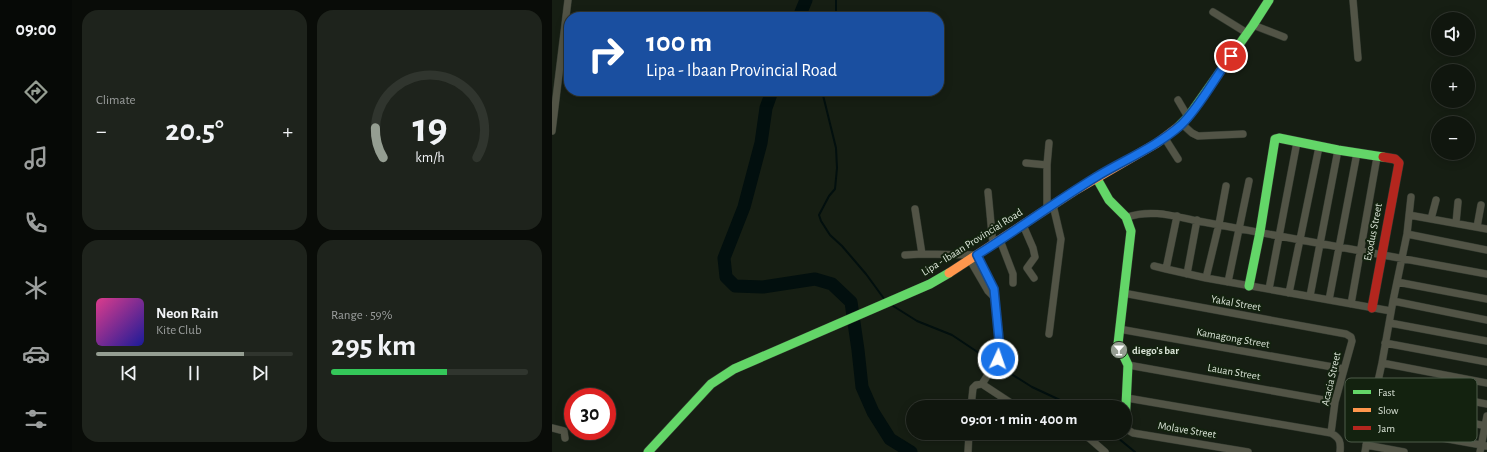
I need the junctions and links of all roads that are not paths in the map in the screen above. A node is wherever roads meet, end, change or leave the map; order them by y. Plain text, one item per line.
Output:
1 (568, 0) edge
2 (1269, 0) edge
3 (1354, 0) edge
4 (567, 12) edge
5 (1213, 12) dead end
6 (1250, 29) junction
7 (564, 33) edge
8 (1284, 37) dead end
9 (1358, 58) dead end
10 (1178, 100) dead end
11 (1185, 120) junction
12 (552, 131) edge
13 (1243, 134) dead end
14 (1164, 137) junction
15 (1297, 142) junction
16 (1049, 143) dead end
17 (1319, 146) junction
18 (1338, 150) junction
19 (1357, 153) junction
20 (1377, 157) junction
21 (1178, 159) dead end
22 (1026, 163) dead end
23 (1047, 165) junction
24 (1096, 177) junction
25 (1249, 181) dead end
26 (1226, 186) dead end
27 (988, 192) dead end
28 (1412, 197) dead end
29 (1436, 200) dead end
30 (1458, 202) dead end
31 (1482, 205) dead end
32 (1050, 207) junction
33 (915, 209) dead end
34 (1409, 215) junction
35 (1176, 216) junction
36 (1127, 217) junction
37 (1432, 218) junction
38 (1197, 220) junction
39 (1456, 223) junction
40 (1219, 224) junction
41 (1023, 225) junction
42 (1477, 227) junction
43 (1238, 228) junction
44 (1487, 228) edge
45 (1260, 232) junction
46 (1406, 234) junction
47 (1279, 236) junction
48 (1299, 239) junction
49 (996, 242) junction
50 (1320, 243) junction
51 (1340, 247) junction
52 (1487, 250) edge
53 (1361, 251) junction
54 (1381, 253) junction
55 (922, 254) junction
56 (905, 256) dead end
57 (973, 257) junction
58 (1402, 257) junction
59 (1154, 266) dead end
60 (1166, 268) junction
61 (1187, 274) junction
62 (1487, 274) edge
63 (1034, 278) dead end
64 (1206, 278) junction
65 (1228, 282) junction
66 (1397, 282) junction
67 (1013, 283) dead end
68 (1249, 286) junction
69 (1269, 289) junction
70 (1123, 293) junction
71 (1289, 293) junction
72 (1310, 296) junction
73 (1487, 299) edge
74 (1329, 300) junction
75 (1393, 301) junction
76 (1351, 304) junction
77 (1372, 308) junction
78 (1391, 312) junction
79 (1487, 320) edge
80 (1390, 323) junction
81 (1119, 330) junction
82 (1049, 334) dead end
83 (1346, 334) joint
84 (1487, 341) edge
85 (1385, 343) junction
86 (1487, 362) edge
87 (1382, 363) junction
88 (1128, 365) junction
89 (1344, 369) junction
90 (1379, 378) edge
91 (1461, 378) edge
92 (1477, 381) edge
93 (1487, 383) edge
94 (982, 384) junction
95 (1127, 398) joint
96 (972, 400) edge
97 (1006, 400) edge
98 (1335, 402) junction
99 (1477, 402) edge
100 (1487, 404) edge
101 (1487, 416) edge
102 (1486, 425) edge
103 (552, 428) edge
104 (564, 431) edge
105 (1132, 432) edge
106 (1332, 432) junction
107 (969, 440) edge
108 (1454, 442) edge
109 (1096, 448) edge
110 (1483, 448) edge
111 (1366, 449) edge
112 (648, 452) edge
113 (968, 452) edge
114 (1105, 452) edge
115 (1248, 452) edge
116 (1340, 452) edge
117 (1404, 452) edge

1 - 4 street
2 - 6 main road, Lipa - Ibaan Provincial Road
3 - 9 street
5 - 6 street
6 - 8 street
6 - 11 main road, Lipa - Ibaan Provincial Road
7 - 12 street
10 - 11 street
11 - 13 street
11 - 14 main road, Lipa - Ibaan Provincial Road
14 - 21 street
14 - 24 main road, Lipa - Ibaan Provincial Road
15 - 17 main road
15 - 45 main road
15 - 47 street
16 - 23 street
17 - 18 main road
17 - 48 street
18 - 19 main road
18 - 50 street
19 - 20 main road
19 - 51 street
20 - 53 street
20 - 54 main road, Exodus Street
22 - 23 street
23 - 32 street
24 - 32 main road, Lipa - Ibaan Provincial Road
24 - 36 main road
25 - 43 street
26 - 40 street
27 - 49 street
28 - 34 street
29 - 37 street
30 - 39 street
31 - 42 street
32 - 41 main road, Lipa - Ibaan Provincial Road
32 - 82 street
33 - 55 street
34 - 37 street
34 - 46 street
35 - 36 street
35 - 38 street
35 - 60 street
36 - 70 main road
37 - 39 street
38 - 40 street
38 - 61 street
39 - 42 street
40 - 43 street
40 - 64 street
41 - 49 main road, Lipa - Ibaan Provincial Road
41 - 63 street
42 - 44 street
43 - 45 street
43 - 65 street
45 - 47 street
45 - 68 main road
46 - 52 street
46 - 58 street
47 - 48 street
47 - 69 street
48 - 50 street
48 - 71 street
49 - 57 main road, Lipa - Ibaan Provincial Road
49 - 67 street
50 - 51 street
50 - 72 street
51 - 53 street
51 - 74 street
53 - 54 street
53 - 76 street
54 - 58 street
54 - 77 main road, Exodus Street
55 - 56 street
55 - 57 street
57 - 94 street
57 - 112 main road, Lipa - Ibaan Provincial Road
58 - 62 street
58 - 66 street
59 - 60 street
60 - 61 street
61 - 64 street
64 - 65 street
65 - 68 street
66 - 73 street
66 - 75 street
68 - 69 street
69 - 71 street
70 - 81 main road
70 - 83 street, Yakal Street
71 - 72 street
72 - 74 street
74 - 76 street
75 - 78 street
75 - 79 street
76 - 77 street
77 - 78 street
78 - 80 street
80 - 84 street
80 - 85 street
81 - 88 main road
81 - 89 street, Kamagong Street
83 - 89 street, Acacia Street
85 - 86 street
85 - 87 street
87 - 90 street
87 - 91 street
88 - 95 main road
88 - 98 street, Lauan Street
89 - 98 street, Acacia Street
92 - 93 street
94 - 96 street
94 - 97 street
95 - 106 street
98 - 106 street, Acacia Street
99 - 100 street
101 - 102 street
102 - 110 street
103 - 104 street
105 - 115 street, Molave Street
106 - 116 street
107 - 113 street
108 - 110 street
109 - 114 street
111 - 117 street

